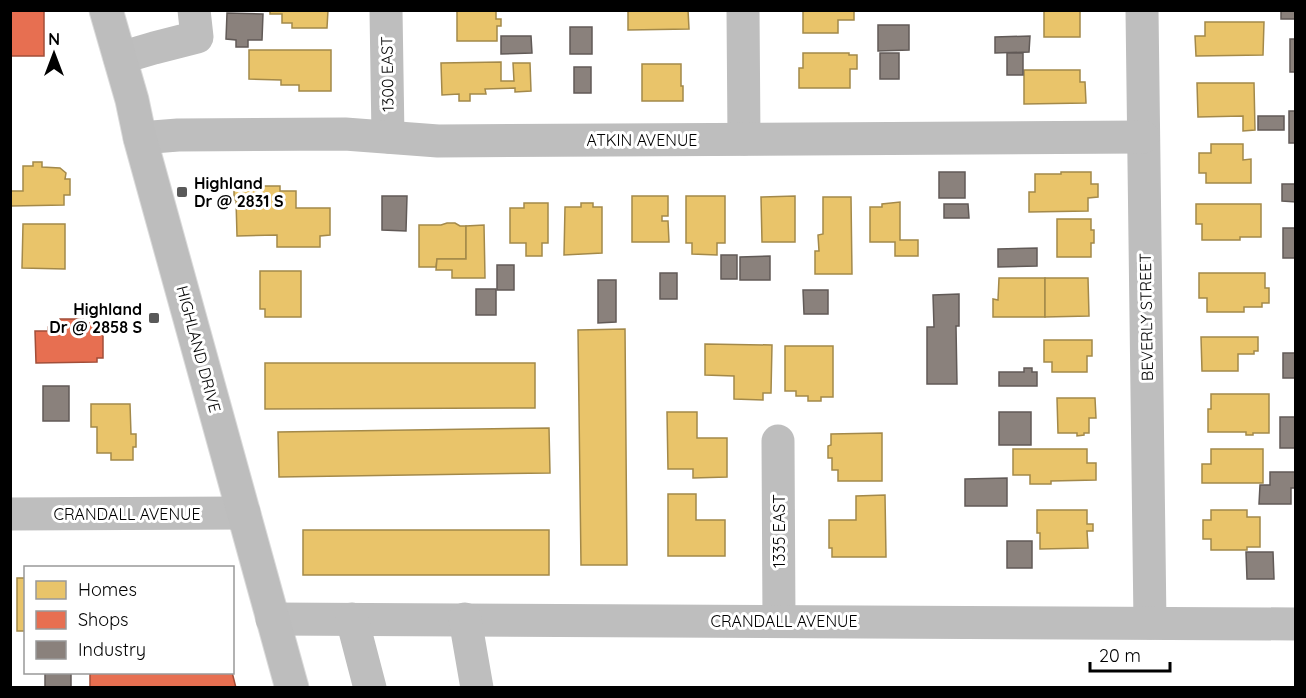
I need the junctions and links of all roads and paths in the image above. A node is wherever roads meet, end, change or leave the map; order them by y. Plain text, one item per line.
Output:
1 (106, 10) edge
2 (194, 10) edge
3 (386, 10) edge
4 (743, 10) edge
5 (1142, 10) edge
6 (120, 58) junction
7 (388, 137) junction
8 (1143, 137) junction
9 (140, 138) junction
10 (744, 139) junction
11 (778, 441) dead end
12 (244, 513) junction
13 (10, 514) edge
14 (272, 619) junction
15 (352, 619) junction
16 (465, 619) junction
17 (779, 621) junction
18 (1150, 623) junction
19 (1296, 624) edge
20 (292, 687) edge
21 (370, 687) edge
22 (477, 687) edge

1 - 6 main road, HIGHLAND DRIVE
2 - 6 street
3 - 7 street, 1300 EAST
4 - 10 street
5 - 8 street, BEVERLY STREET
6 - 9 main road, HIGHLAND DRIVE
7 - 9 street, ATKIN AVENUE
7 - 10 street, ATKIN AVENUE
8 - 10 street, ATKIN AVENUE
8 - 18 street, BEVERLY STREET
9 - 12 main road, HIGHLAND DRIVE
11 - 17 street, 1335 EAST
12 - 13 street, CRANDALL AVENUE
12 - 14 main road, HIGHLAND DRIVE
14 - 15 street, CRANDALL AVENUE
14 - 20 main road, HIGHLAND DRIVE
15 - 16 street, CRANDALL AVENUE
15 - 21 street
16 - 17 street, CRANDALL AVENUE
16 - 22 street
17 - 18 street, CRANDALL AVENUE
18 - 19 street, CRANDALL AVENUE

